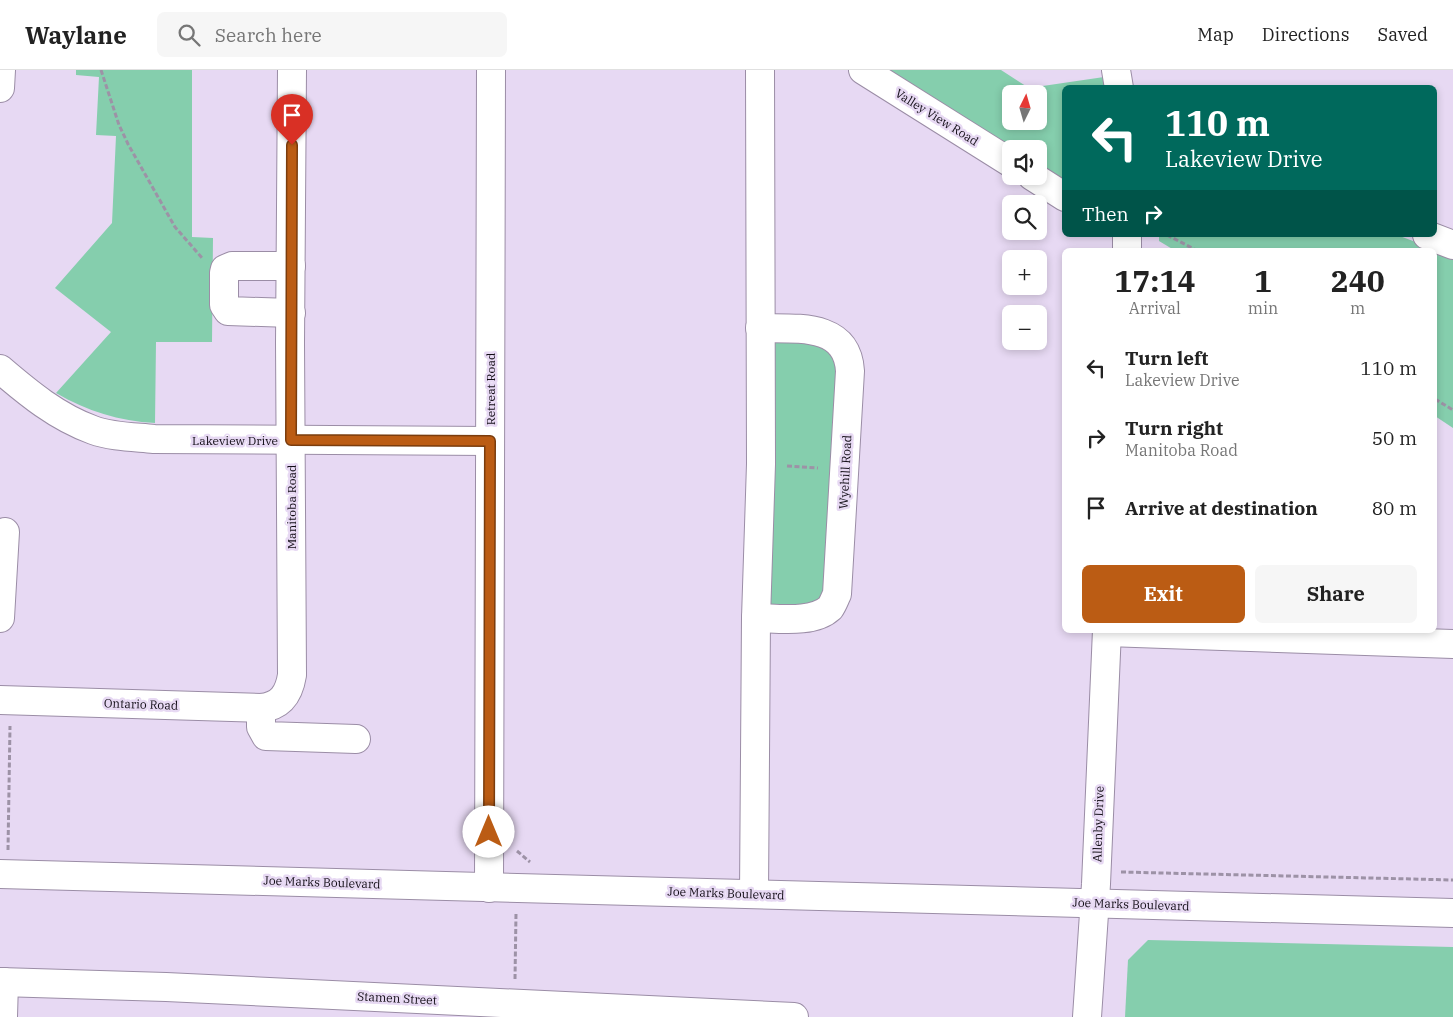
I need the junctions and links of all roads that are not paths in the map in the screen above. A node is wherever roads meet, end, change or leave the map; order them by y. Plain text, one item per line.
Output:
1 (1, 70) edge
2 (292, 70) edge
3 (491, 70) edge
4 (760, 70) edge
5 (863, 70) edge
6 (1116, 70) edge
7 (1118, 85) edge
8 (0, 88) edge
9 (1002, 157) edge
10 (1046, 185) edge
11 (1062, 195) edge
12 (1433, 237) edge
13 (1453, 244) edge
14 (292, 266) junction
15 (291, 313) junction
16 (760, 328) junction
17 (0, 368) edge
18 (291, 440) junction
19 (490, 441) junction
20 (5, 532) dead end
21 (0, 618) edge
22 (756, 618) junction
23 (1107, 633) edge
24 (1215, 633) edge
25 (1377, 636) edge
26 (1453, 644) edge
27 (5, 700) edge
28 (271, 705) junction
29 (356, 739) dead end
30 (4, 863) edge
31 (489, 888) junction
32 (754, 894) junction
33 (1095, 903) junction
34 (1453, 913) edge
35 (2, 982) edge
36 (612, 1012) edge
37 (3, 1017) edge
38 (794, 1017) edge
39 (1087, 1017) edge

1 - 8 street
2 - 14 street, Manitoba Road
3 - 19 street, Retreat Road
4 - 16 street
5 - 9 street, Valley View Road
6 - 7 street
10 - 11 street
12 - 13 street
14 - 15 street, Manitoba Road
14 - 15 street
15 - 18 street, Manitoba Road
16 - 22 street
16 - 22 street, Wyehill Road
17 - 18 street, Lakeview Drive
18 - 19 street, Lakeview Drive
18 - 28 street, Manitoba Road
19 - 31 street, Retreat Road
20 - 21 street
22 - 32 street
23 - 33 street, Allenby Drive
24 - 25 street
25 - 26 street
27 - 28 street, Ontario Road
28 - 29 street
30 - 31 street, Joe Marks Boulevard
31 - 32 street, Joe Marks Boulevard
32 - 33 street, Joe Marks Boulevard
33 - 34 street, Joe Marks Boulevard
33 - 39 street, Allenby Drive
35 - 36 street, Stamen Street
35 - 37 street
36 - 38 street, Stamen Street

